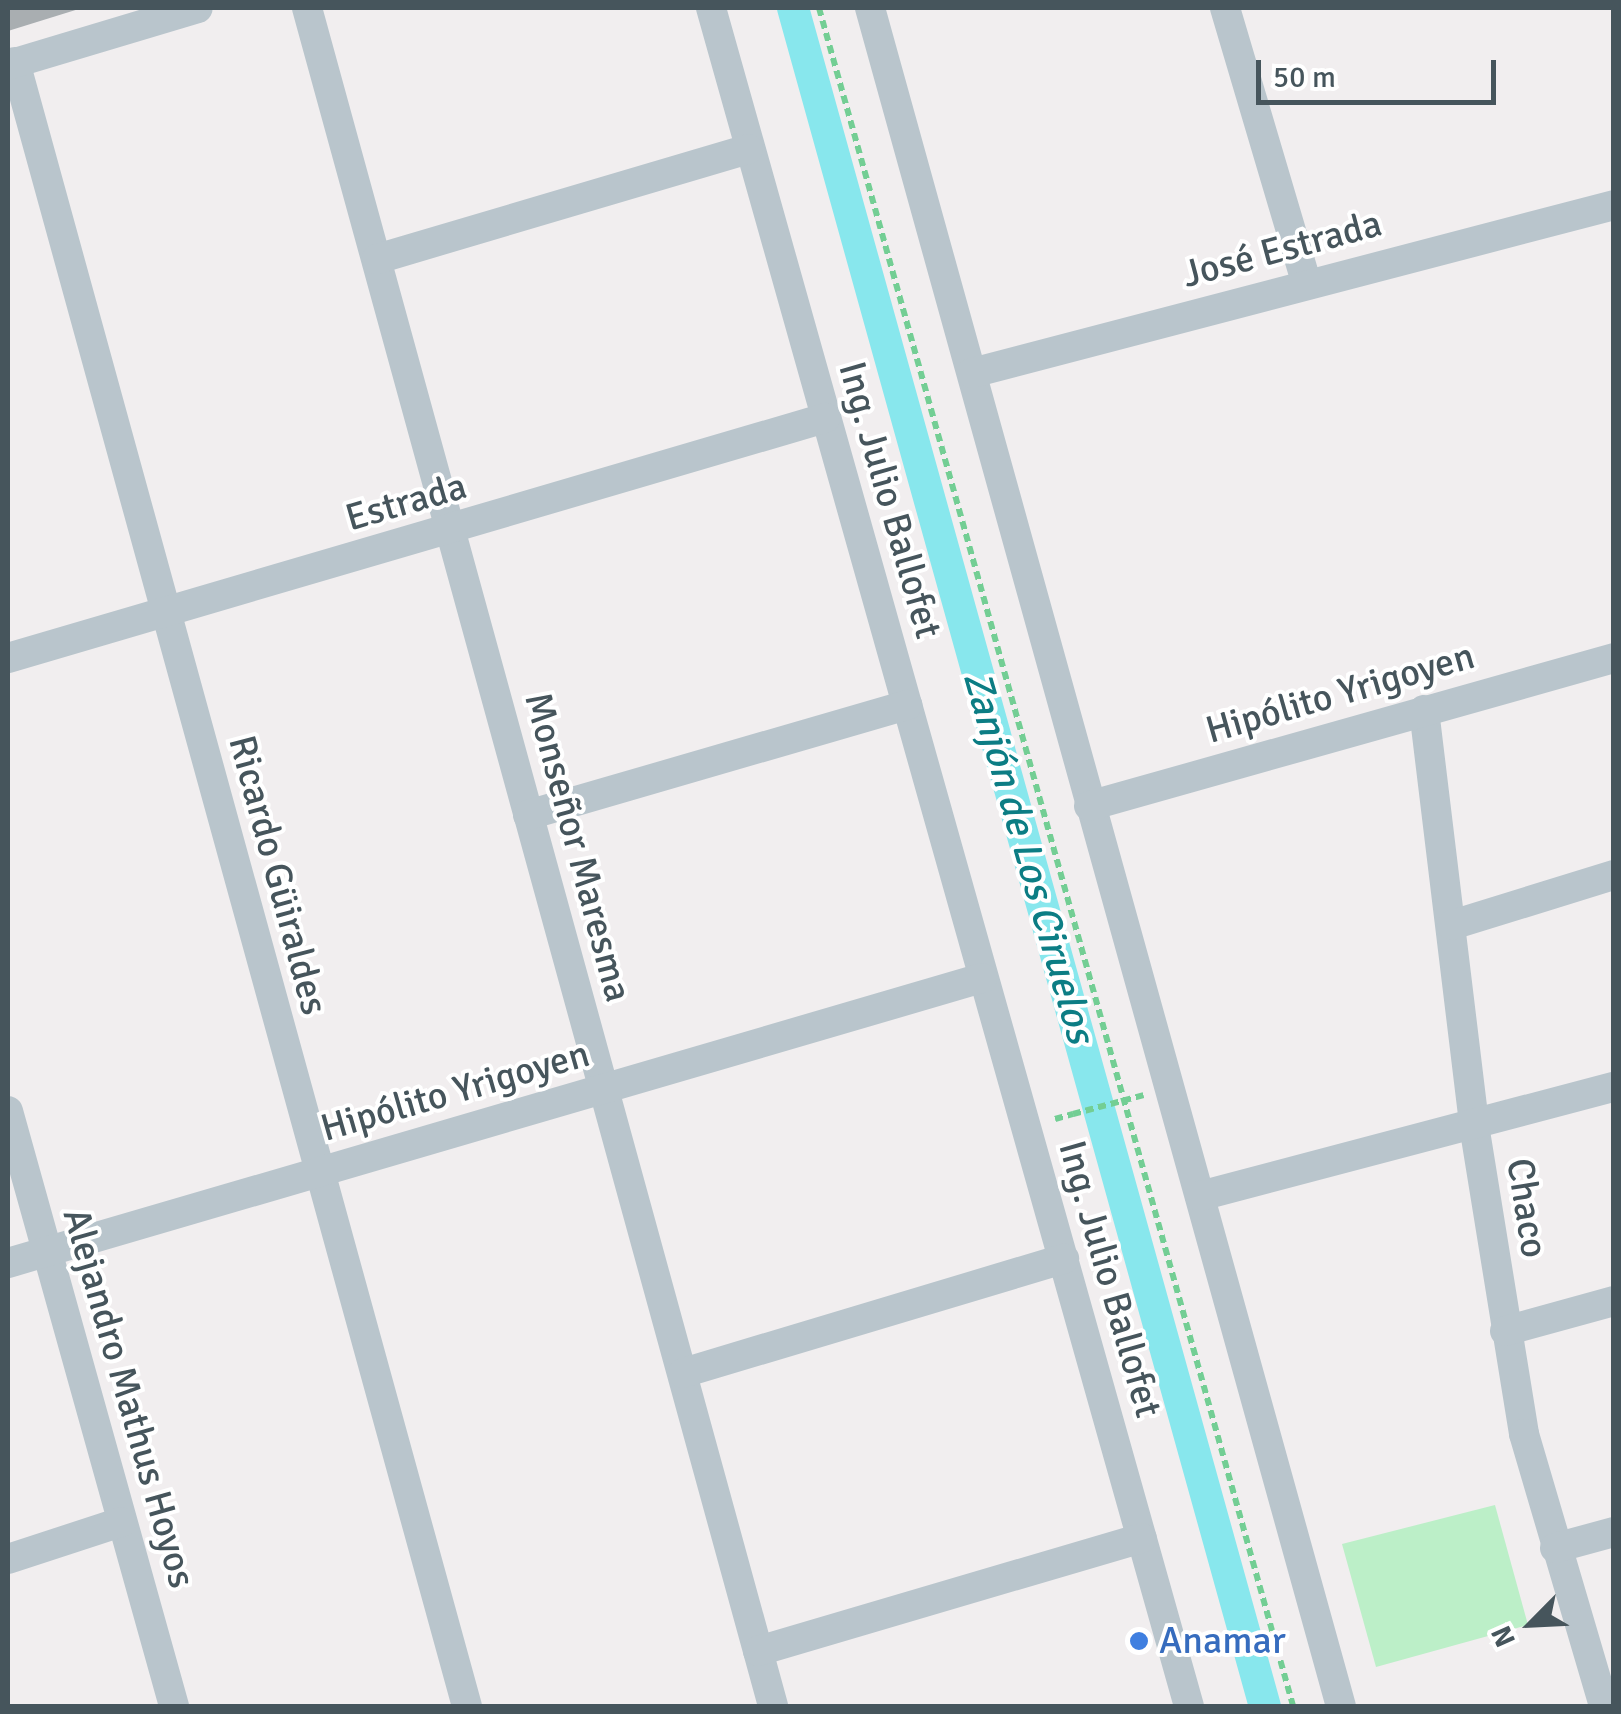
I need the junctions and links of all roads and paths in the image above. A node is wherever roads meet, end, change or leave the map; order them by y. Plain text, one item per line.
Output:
1 (198, 8) edge
2 (307, 8) edge
3 (711, 8) edge
4 (819, 8) edge
5 (870, 8) edge
6 (1225, 8) edge
7 (11, 64) edge
8 (748, 148) junction
9 (1614, 206) edge
10 (377, 260) junction
11 (1306, 284) junction
12 (972, 373) junction
13 (825, 418) junction
14 (451, 530) junction
15 (168, 612) junction
16 (8, 658) edge
17 (1614, 658) edge
18 (907, 705) junction
19 (1424, 710) junction
20 (1089, 806) junction
21 (528, 815) junction
22 (1614, 875) edge
23 (1452, 925) junction
24 (982, 978) junction
25 (1614, 1087) edge
26 (603, 1090) junction
27 (1144, 1095) dead end
28 (8, 1111) edge
29 (1073, 1114) dead end
30 (1474, 1124) junction
31 (314, 1173) junction
32 (1200, 1196) junction
33 (46, 1252) junction
34 (1064, 1260) junction
35 (8, 1263) edge
36 (1614, 1301) edge
37 (1505, 1331) junction
38 (683, 1373) junction
39 (122, 1522) junction
40 (1614, 1532) edge
41 (1142, 1538) junction
42 (1555, 1548) junction
43 (8, 1559) edge
44 (758, 1651) junction
45 (174, 1706) edge
46 (467, 1706) edge
47 (773, 1706) edge
48 (1188, 1706) edge
49 (1294, 1706) edge
50 (1341, 1706) edge
51 (1604, 1706) edge

1 - 7 street
2 - 10 street, Monseñor Maresma
3 - 8 street, Ing. Julio Ballofet
4 - 49 path
5 - 12 street
6 - 11 street
7 - 15 street, Ricardo Güiraldes
8 - 10 street
8 - 13 street, Ing. Julio Ballofet
9 - 11 street, José Estrada
10 - 14 street, Monseñor Maresma
11 - 12 street, José Estrada
12 - 20 street
13 - 14 street, Estrada
13 - 18 street, Ing. Julio Ballofet
14 - 15 street, Estrada
14 - 21 street, Monseñor Maresma
15 - 16 street, Estrada
15 - 31 street, Ricardo Güiraldes
17 - 19 street, Hipólito Yrigoyen
18 - 21 street
18 - 24 street, Ing. Julio Ballofet
19 - 20 street, Hipólito Yrigoyen
19 - 23 street, Chaco
20 - 32 street
21 - 26 street, Monseñor Maresma
22 - 23 street
23 - 30 street, Chaco
24 - 26 street, Hipólito Yrigoyen
24 - 34 street, Ing. Julio Ballofet
25 - 30 street
26 - 31 street, Hipólito Yrigoyen
26 - 38 street, Monseñor Maresma
27 - 29 path, bridge
28 - 33 street, Alejandro Mathus Hoyos
30 - 32 street
30 - 37 street, Chaco
31 - 33 street, Hipólito Yrigoyen
31 - 46 street, Ricardo Güiraldes
32 - 50 street
33 - 35 street, Hipólito Yrigoyen
33 - 39 street, Alejandro Mathus Hoyos
34 - 38 street
34 - 41 street, Ing. Julio Ballofet
36 - 37 street
37 - 42 street, Chaco
38 - 44 street, Monseñor Maresma
39 - 43 street
39 - 45 street, Alejandro Mathus Hoyos
40 - 42 street
41 - 44 street
41 - 48 street, Ing. Julio Ballofet
42 - 51 street, Chaco
44 - 47 street, Monseñor Maresma

